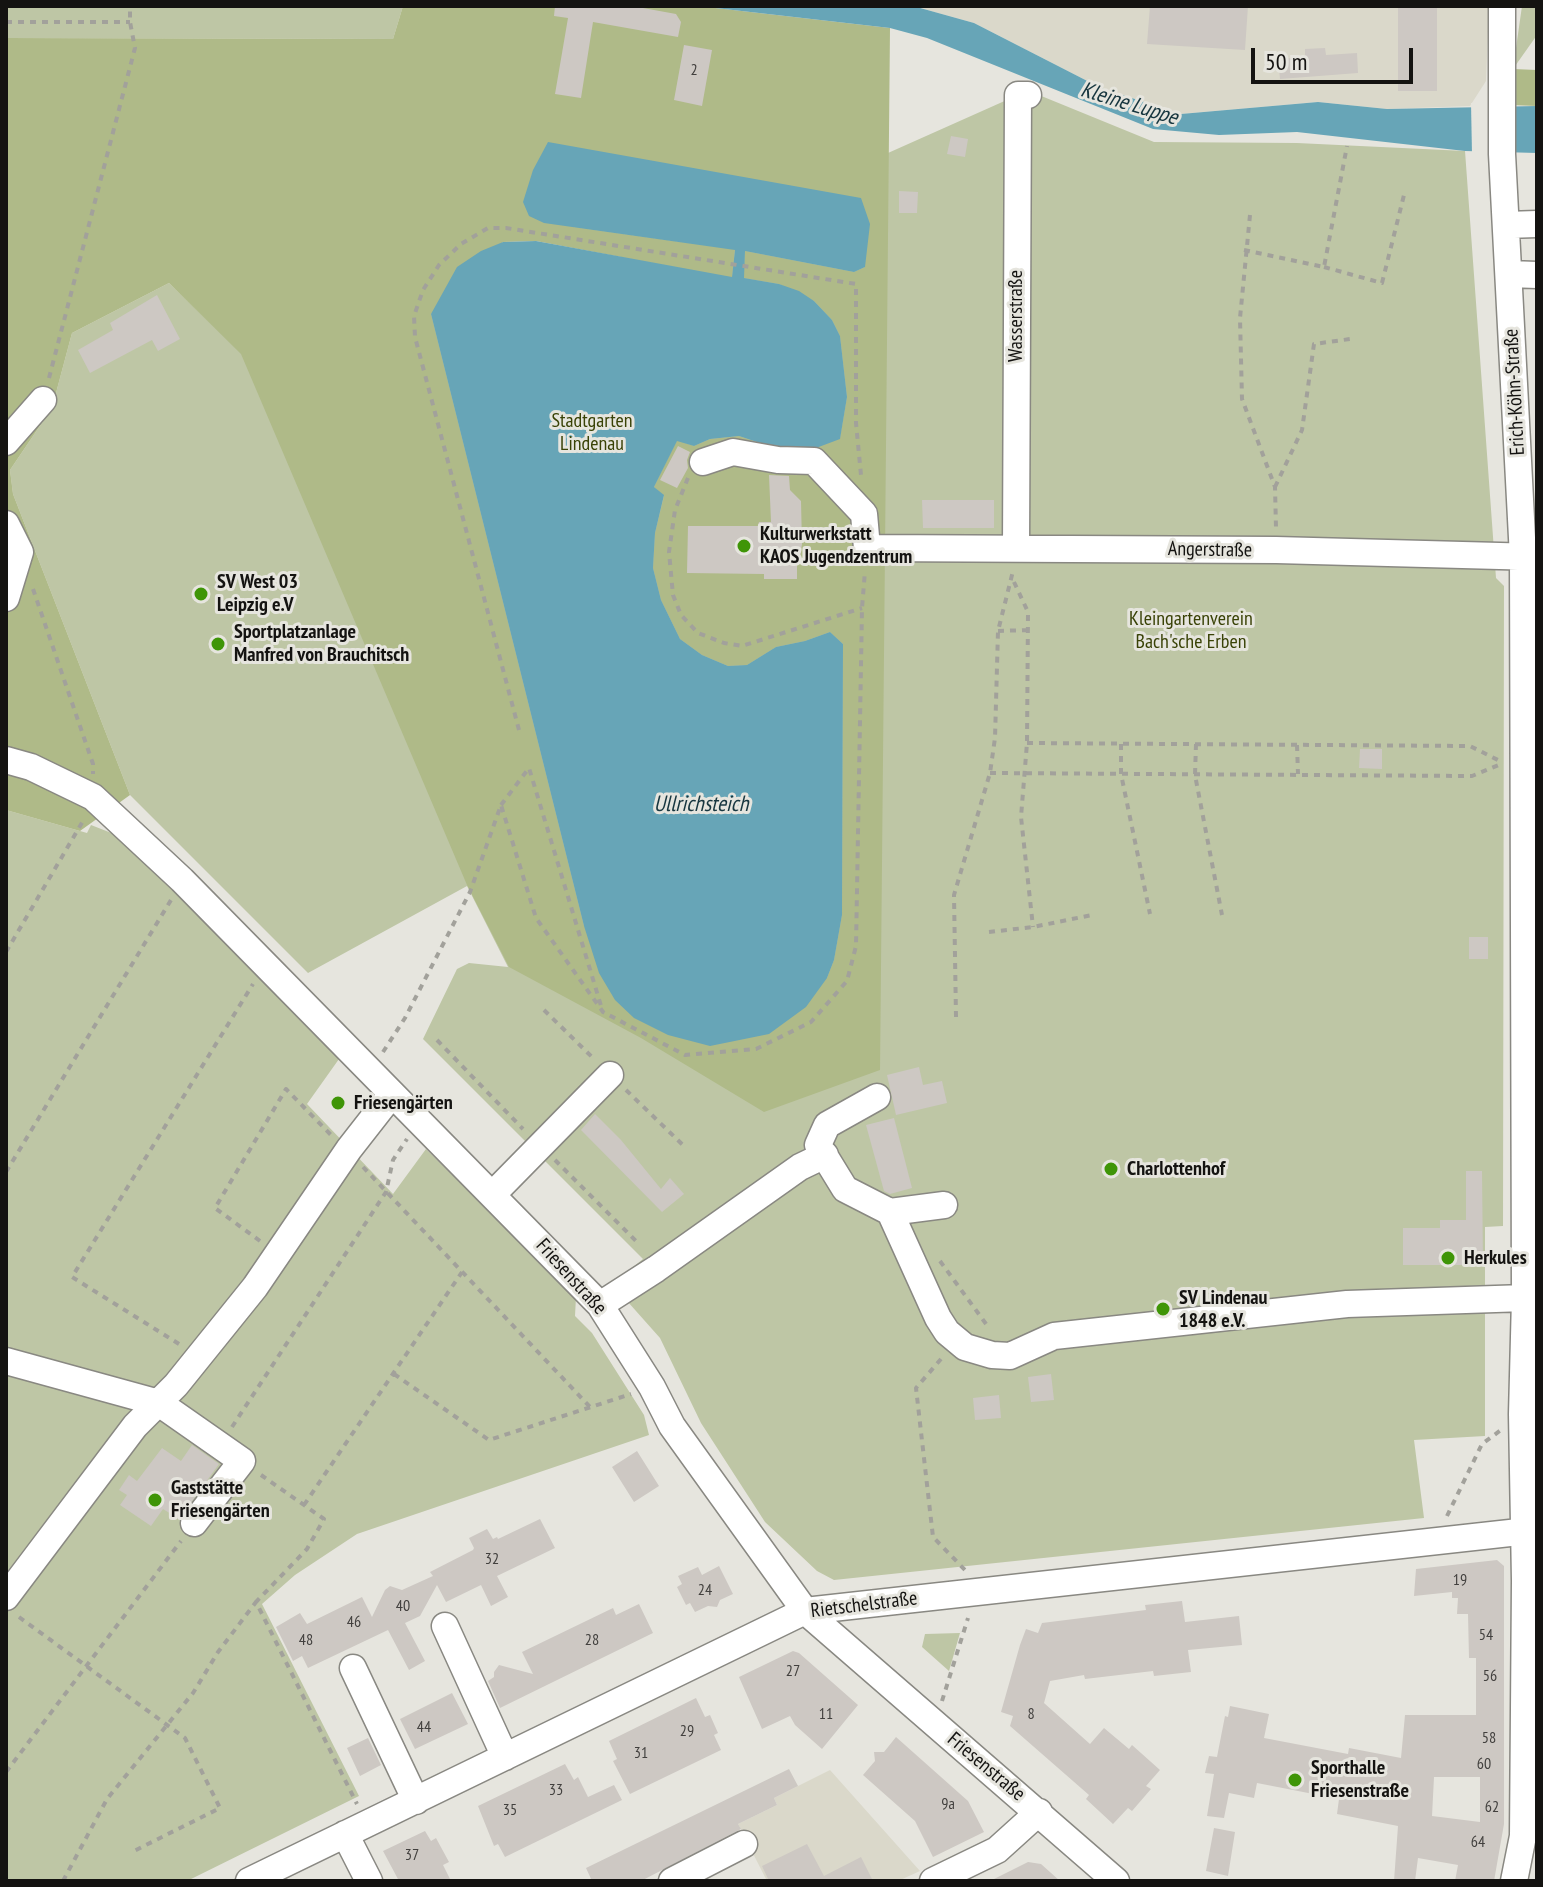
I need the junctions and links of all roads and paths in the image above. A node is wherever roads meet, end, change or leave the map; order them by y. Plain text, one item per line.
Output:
1 (130, 6) edge
2 (1502, 6) edge
3 (6, 22) edge
4 (130, 22) junction
5 (1028, 95) dead end
6 (1347, 146) dead end
7 (1405, 191) dead end
8 (1250, 215) dead end
9 (1537, 224) edge
10 (1506, 225) junction
11 (1244, 250) junction
12 (1324, 267) junction
13 (1509, 274) junction
14 (1537, 275) edge
15 (1350, 339) dead end
16 (43, 400) joint
17 (6, 442) edge
18 (703, 462) joint
19 (1275, 487) junction
20 (864, 514) junction
21 (6, 524) edge
22 (1016, 547) junction
23 (875, 548) junction
24 (1276, 550) junction
25 (20, 552) junction
26 (1530, 557) edge
27 (1013, 579) junction
28 (6, 598) edge
29 (862, 608) junction
30 (1027, 630) junction
31 (998, 631) junction
32 (1530, 658) edge
33 (519, 730) dead end
34 (1027, 743) junction
35 (1121, 744) junction
36 (1196, 744) junction
37 (1297, 745) junction
38 (6, 760) edge
39 (1522, 760) edge
40 (990, 773) junction
41 (1025, 773) junction
42 (1121, 774) junction
43 (1195, 775) junction
44 (1298, 775) junction
45 (93, 797) junction
46 (501, 805) junction
47 (182, 880) junction
48 (1150, 914) dead end
49 (1092, 915) dead end
50 (1222, 915) dead end
51 (1033, 927) junction
52 (989, 932) dead end
53 (6, 952) edge
54 (265, 965) junction
55 (544, 1010) dead end
56 (603, 1012) junction
57 (956, 1017) dead end
58 (437, 1040) dead end
59 (370, 1072) junction
60 (610, 1075) junction
61 (392, 1094) junction
62 (877, 1097) dead end
63 (1530, 1111) edge
64 (419, 1121) junction
65 (539, 1145) junction
66 (686, 1148) dead end
67 (348, 1151) junction
68 (825, 1155) junction
69 (6, 1172) edge
70 (386, 1192) junction
71 (493, 1194) junction
72 (944, 1205) dead end
73 (890, 1212) junction
74 (638, 1243) dead end
75 (278, 1254) junction
76 (939, 1260) dead end
77 (462, 1271) junction
78 (1525, 1298) junction
79 (600, 1305) junction
80 (956, 1342) junction
81 (198, 1356) junction
82 (1010, 1356) junction
83 (6, 1361) edge
84 (394, 1374) junction
85 (652, 1387) junction
86 (159, 1403) junction
87 (590, 1407) junction
88 (1522, 1414) junction
89 (220, 1446) junction
90 (242, 1461) junction
91 (304, 1505) junction
92 (194, 1523) joint
93 (1531, 1531) edge
94 (1433, 1542) junction
95 (939, 1546) dead end
96 (976, 1592) junction
97 (256, 1602) junction
98 (12, 1606) edge
99 (805, 1611) junction
100 (445, 1626) dead end
101 (87, 1666) junction
102 (353, 1668) dead end
103 (935, 1724) junction
104 (167, 1725) junction
105 (505, 1757) junction
106 (6, 1772) edge
107 (416, 1801) junction
108 (1039, 1812) junction
109 (355, 1830) junction
110 (1530, 1834) edge
111 (744, 1844) dead end
112 (132, 1852) dead end
113 (63, 1881) edge
114 (249, 1881) edge
115 (369, 1881) edge
116 (672, 1881) edge
117 (933, 1881) edge
118 (1116, 1881) edge
119 (1514, 1881) edge

1 - 4 path
2 - 10 street, Erich-Köhn-Straße
3 - 4 path
4 - 16 path
5 - 22 street, Wasserstraße
6 - 12 path
7 - 12 path
8 - 11 path
9 - 10 street
10 - 13 street, Erich-Köhn-Straße
11 - 12 path
11 - 19 path
13 - 14 street
13 - 26 street, Erich-Köhn-Straße
15 - 19 path
16 - 17 street
18 - 20 street
18 - 29 path
19 - 24 path
20 - 23 street
20 - 33 path
21 - 25 street
22 - 23 street, Angerstraße
22 - 24 street, Angerstraße
22 - 27 path
23 - 29 path
24 - 26 street, Angerstraße
25 - 28 street
25 - 45 path
26 - 32 street, Erich-Köhn-Straße
27 - 30 path
27 - 31 path
29 - 56 path
30 - 31 path
30 - 34 path
31 - 40 path
32 - 39 street, Erich-Köhn-Straße
34 - 35 path
34 - 41 path
35 - 36 path
35 - 42 path
36 - 37 path
36 - 43 path
37 - 39 path
37 - 44 path
38 - 45 street, Friesenstraße
39 - 44 path
39 - 63 street, Erich-Köhn-Straße
40 - 41 path
40 - 57 path
41 - 42 path
41 - 51 path
42 - 43 path
42 - 48 path
43 - 44 path
43 - 50 path
45 - 47 street, Friesenstraße
45 - 53 path
46 - 56 path
46 - 56 path
46 - 59 path
47 - 54 street, Friesenstraße
47 - 69 path
49 - 51 path
51 - 52 path
54 - 59 street, Friesenstraße
54 - 81 path
55 - 60 path
58 - 65 path
59 - 61 street, Friesenstraße
60 - 65 street
60 - 66 path
61 - 64 street, Friesenstraße
61 - 67 street
62 - 68 street
63 - 78 street, Erich-Köhn-Straße
64 - 70 path
64 - 71 street, Friesenstraße
65 - 71 street
65 - 74 path
67 - 70 path
67 - 75 street
67 - 75 path
68 - 73 street
68 - 79 street
70 - 77 path
70 - 89 path
71 - 79 street, Friesenstraße
72 - 73 street
73 - 80 street
75 - 81 street
76 - 82 path
77 - 84 path
77 - 87 path
78 - 82 street
78 - 88 street, Erich-Köhn-Straße
79 - 85 street, Friesenstraße
80 - 82 street
80 - 95 path
81 - 86 street
83 - 86 street
84 - 87 path
84 - 91 path
85 - 87 path
85 - 99 street, Friesenstraße
86 - 89 street
86 - 98 street
88 - 93 street, Erich-Köhn-Straße
88 - 94 path
89 - 90 street
90 - 91 path
90 - 92 street
91 - 97 path
92 - 101 path
93 - 94 street, Rietschelstraße
93 - 110 street, Erich-Köhn-Straße
94 - 96 street, Rietschelstraße
96 - 99 street, Rietschelstraße
96 - 103 path
97 - 104 path
97 - 109 path
98 - 101 path
99 - 103 street, Friesenstraße
99 - 105 street, Rietschelstraße
100 - 105 street
101 - 104 path
101 - 106 path
102 - 107 street
103 - 108 street, Friesenstraße
104 - 112 path
104 - 113 path
105 - 107 street, Rietschelstraße
107 - 109 street, Rietschelstraße
108 - 117 street
108 - 118 street, Friesenstraße
109 - 114 street, Rietschelstraße
109 - 115 street
110 - 119 street, Erich-Köhn-Straße
111 - 116 street

